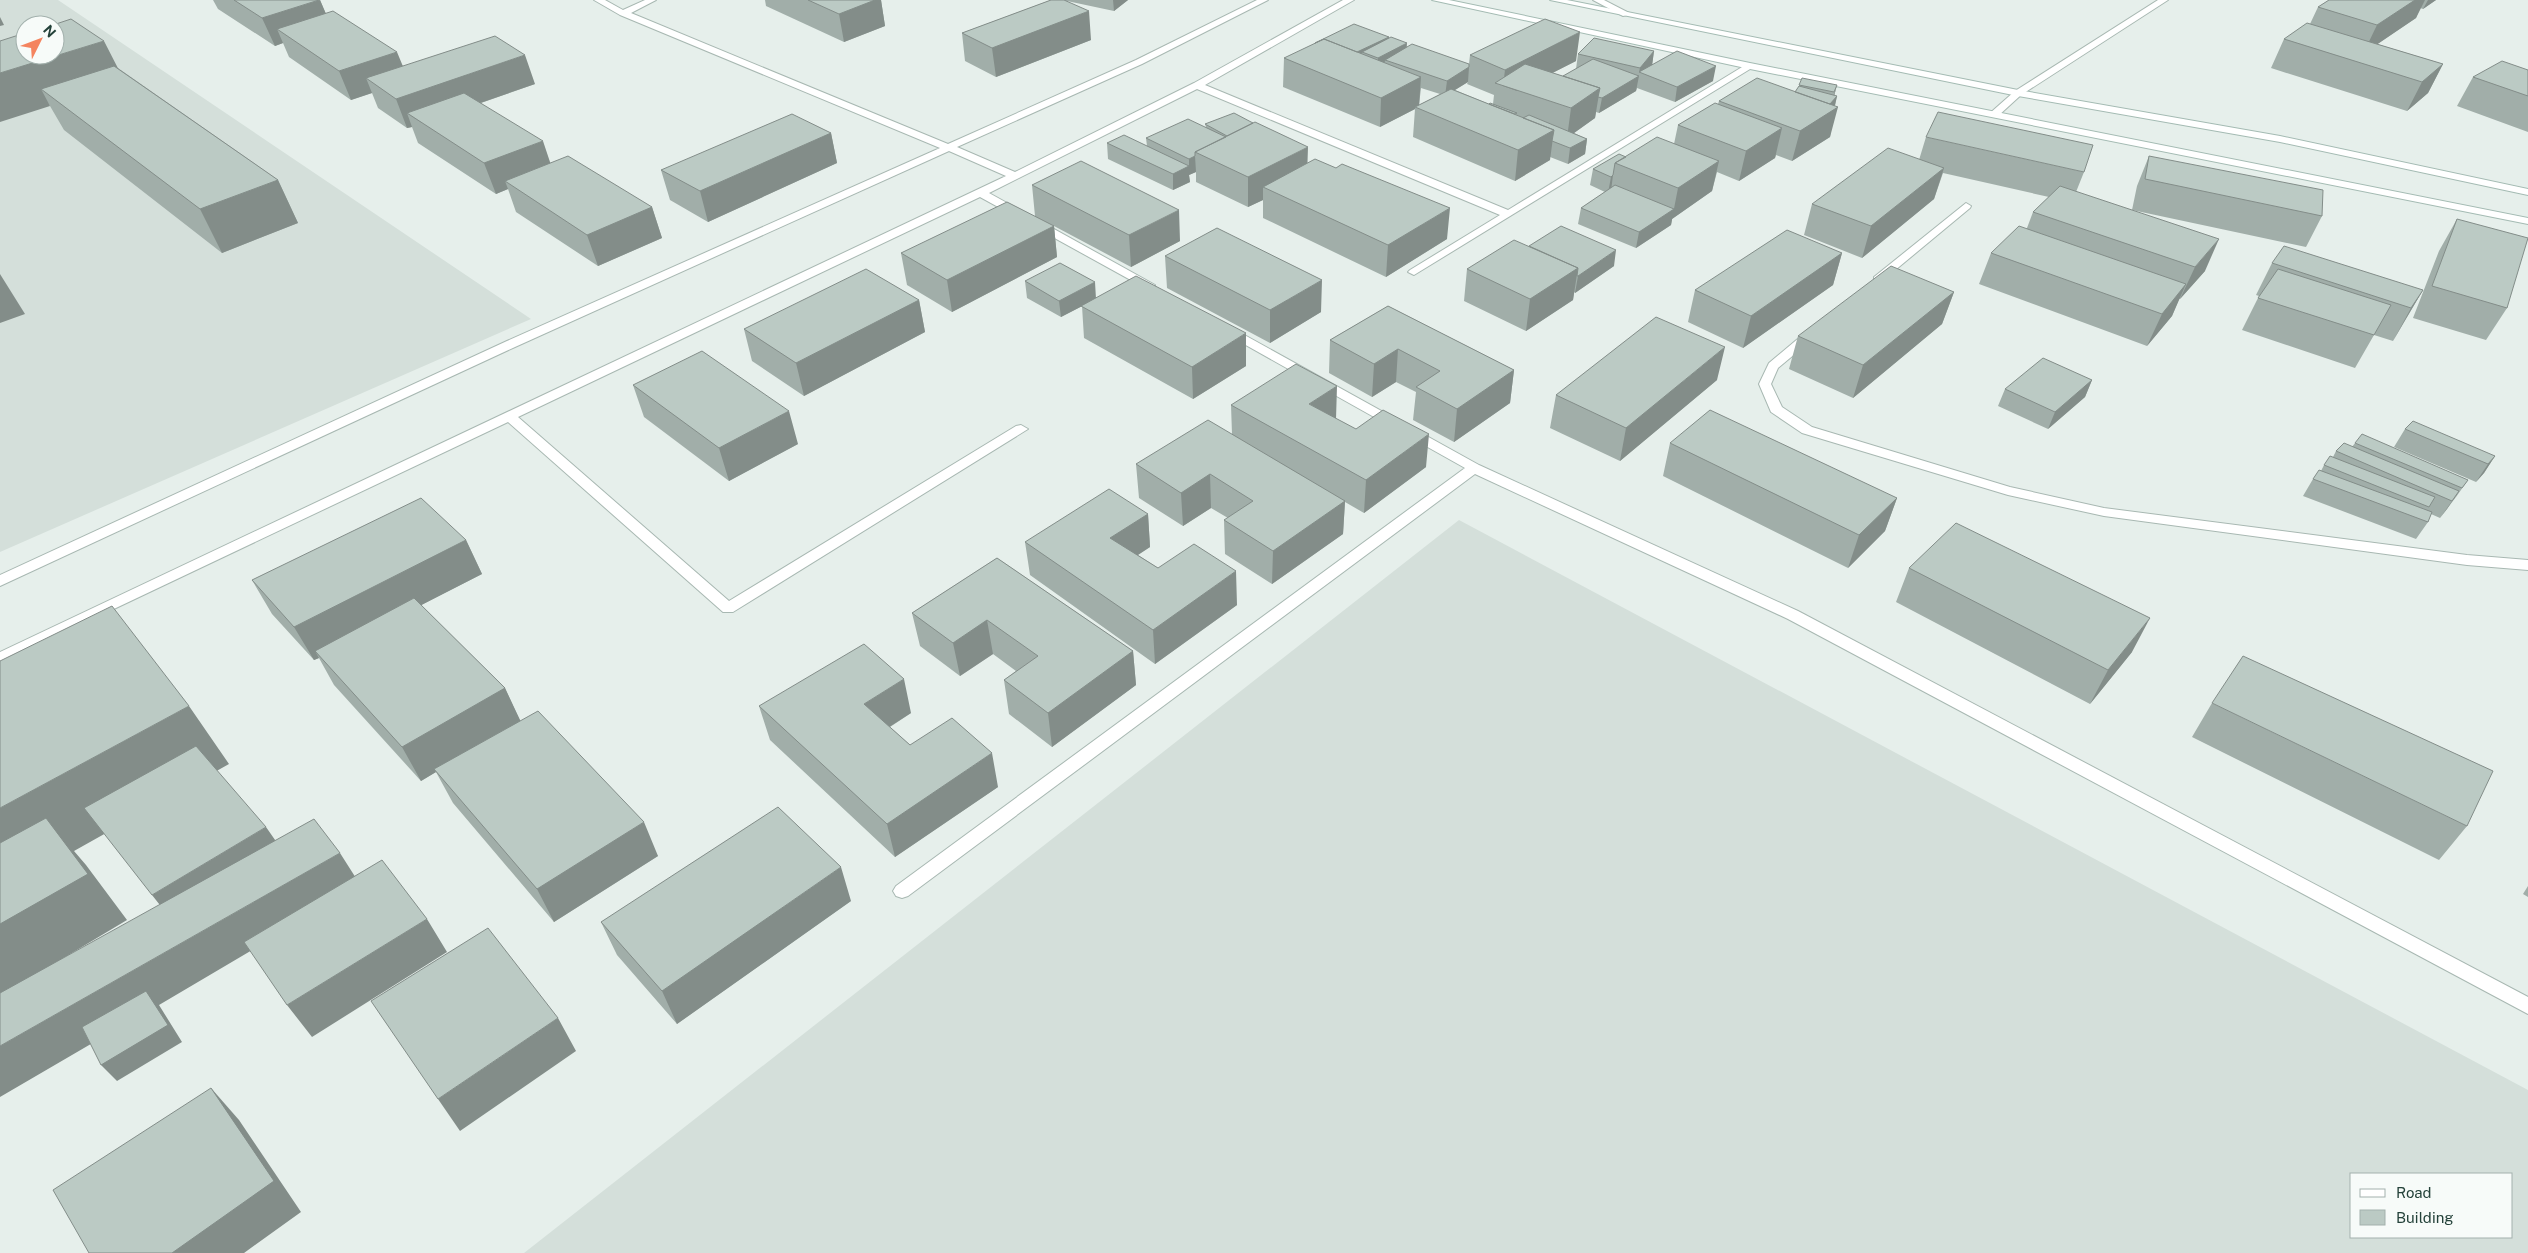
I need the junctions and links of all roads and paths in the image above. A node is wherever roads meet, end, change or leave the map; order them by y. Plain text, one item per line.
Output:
1 (598, 0) edge
2 (652, 0) edge
3 (1264, 0) edge
4 (1350, 0) edge
5 (1436, 0) edge
6 (1554, 0) edge
7 (1597, 0) edge
8 (2164, 0) edge
9 (623, 13) junction
10 (1626, 14) junction
11 (1750, 66) junction
12 (1197, 85) junction
13 (2018, 93) junction
14 (1994, 114) junction
15 (951, 148) junction
16 (1015, 176) junction
17 (980, 192) junction
18 (2528, 192) edge
19 (1966, 206) dead end
20 (1508, 214) junction
21 (2528, 222) edge
22 (1414, 272) dead end
23 (1869, 286) edge
24 (1162, 294) edge
25 (1214, 323) edge
26 (1817, 329) edge
27 (510, 416) junction
28 (1021, 429) dead end
29 (1474, 468) junction
30 (2528, 565) edge
31 (0, 581) edge
32 (0, 658) edge
33 (902, 891) dead end
34 (2528, 1006) edge

1 - 9 street
2 - 9 street
3 - 15 street
4 - 12 street
5 - 11 street
6 - 10 street
7 - 10 street
8 - 13 street
9 - 15 street
10 - 13 street
11 - 14 street
11 - 20 street
12 - 16 street
12 - 20 street
13 - 14 street
13 - 18 street
14 - 21 street
15 - 16 street
15 - 31 street
16 - 17 street
17 - 24 street
17 - 27 street
19 - 23 street
20 - 22 street
25 - 29 street
26 - 30 street
27 - 28 street
27 - 32 street
29 - 33 street
29 - 34 street

